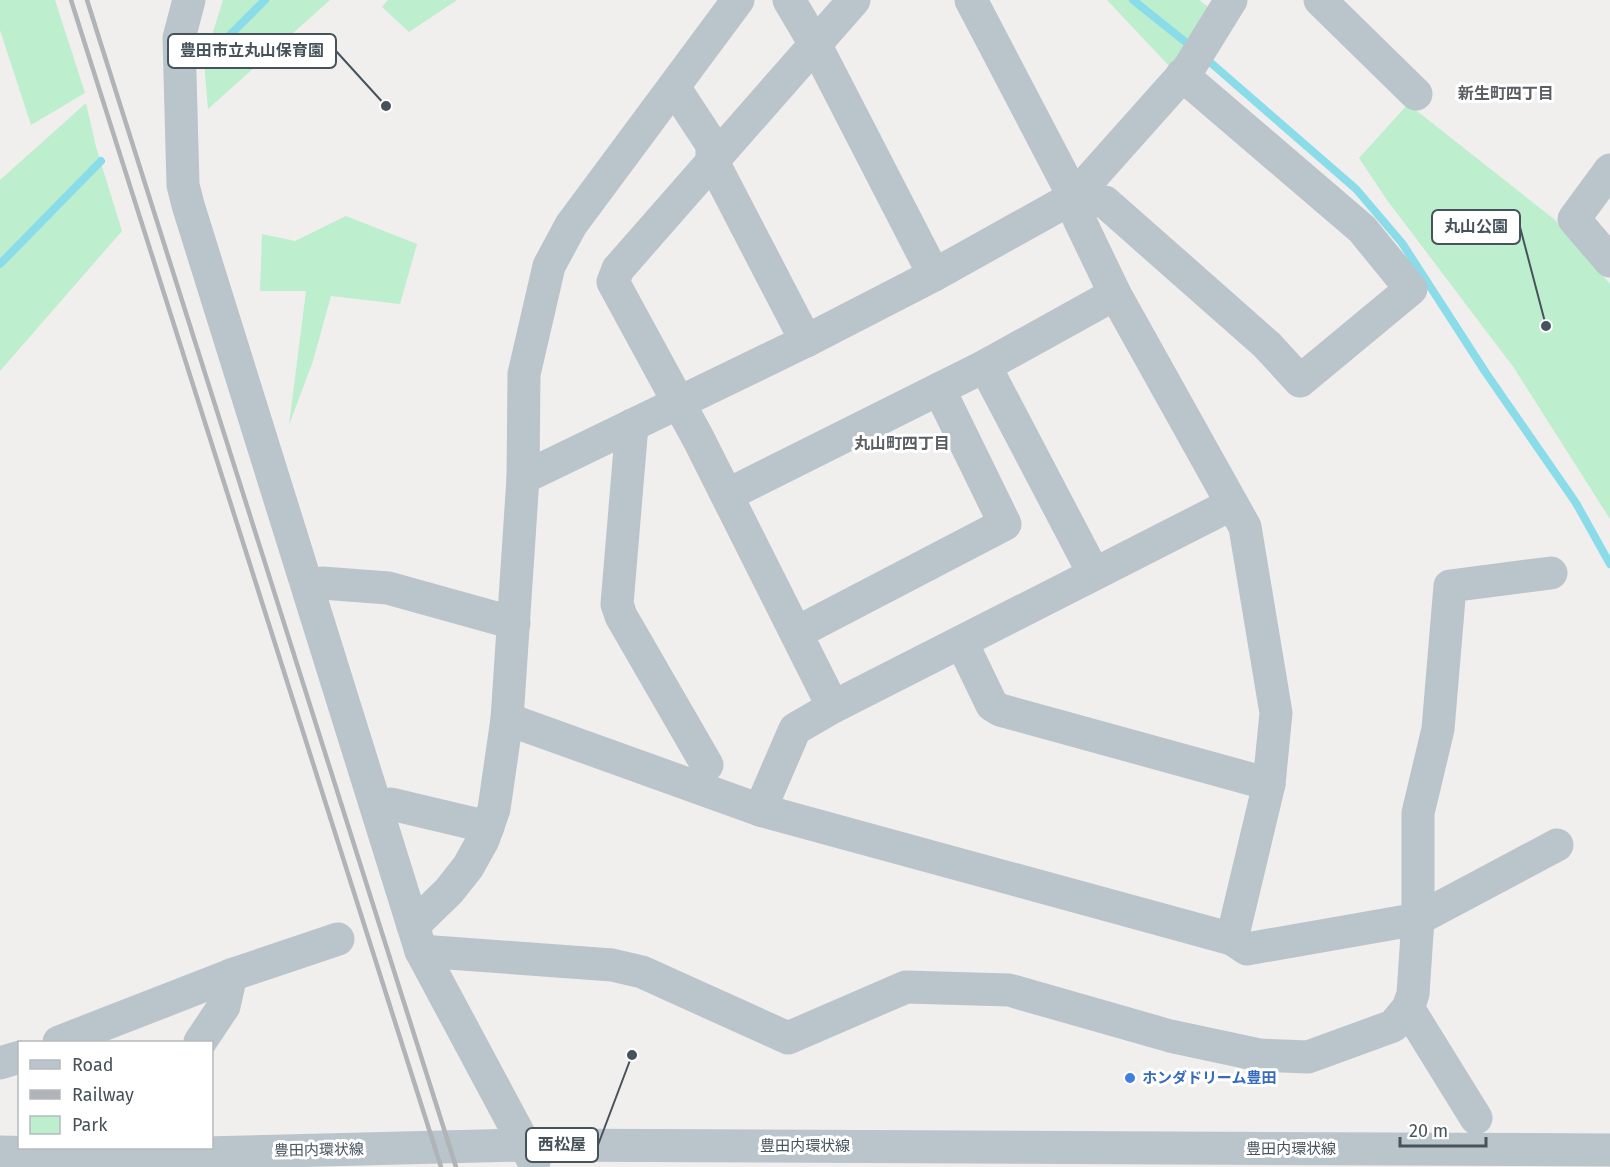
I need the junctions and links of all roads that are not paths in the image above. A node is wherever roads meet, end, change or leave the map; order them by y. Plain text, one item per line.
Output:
1 (189, 0) edge
2 (738, 0) edge
3 (789, 0) edge
4 (854, 0) edge
5 (971, 0) edge
6 (1231, 0) edge
7 (1320, 0) edge
8 (815, 44) junction
9 (1187, 70) junction
10 (674, 87) junction
11 (1416, 94) dead end
12 (712, 160) junction
13 (1610, 170) edge
14 (1074, 198) junction
15 (1610, 261) edge
16 (934, 275) junction
17 (1115, 294) junction
18 (806, 341) junction
19 (985, 366) junction
20 (939, 389) junction
21 (678, 404) junction
22 (632, 425) junction
23 (523, 478) junction
24 (727, 495) junction
25 (1232, 504) junction
26 (1551, 573) dead end
27 (1094, 574) junction
28 (322, 583) dead end
29 (514, 623) junction
30 (796, 633) junction
31 (962, 643) junction
32 (833, 707) junction
33 (507, 720) junction
34 (707, 765) dead end
35 (1269, 784) junction
36 (391, 804) dead end
37 (760, 810) junction
38 (488, 827) junction
39 (1557, 845) dead end
40 (1418, 919) junction
41 (417, 938) junction
42 (338, 939) dead end
43 (1232, 939) junction
44 (231, 975) junction
45 (1408, 1008) junction
46 (62, 1041) edge
47 (201, 1041) edge
48 (18, 1058) edge
49 (0, 1063) edge
50 (1476, 1118) dead end
51 (1610, 1150) edge
52 (0, 1152) edge
53 (530, 1156) edge

1 - 41 street
2 - 10 street
3 - 8 street
4 - 8 street
5 - 14 street
6 - 9 street
7 - 11 street
8 - 12 street
8 - 16 street
9 - 14 street
9 - 14 street
10 - 12 street
10 - 23 street
12 - 18 street
12 - 21 street
13 - 15 street
14 - 16 street
14 - 17 street
16 - 18 street
17 - 19 street
17 - 25 street
18 - 21 street
19 - 20 street
19 - 27 street
20 - 24 street
20 - 30 street
21 - 22 street
21 - 24 street
22 - 23 street
22 - 34 street
23 - 29 street
24 - 30 street
25 - 27 street
25 - 35 street
26 - 40 street
27 - 31 street
28 - 29 street
29 - 33 street
30 - 32 street
31 - 32 street
31 - 35 street
32 - 37 street
33 - 37 street
33 - 38 street
35 - 43 street
36 - 38 street
37 - 43 street
38 - 41 street
39 - 40 street
40 - 43 street
40 - 45 street
41 - 45 street
41 - 53 street
42 - 44 street
44 - 46 street
44 - 47 street
45 - 50 street
48 - 49 street
51 - 53 street, 豊田内環状線
52 - 53 street, 豊田内環状線

